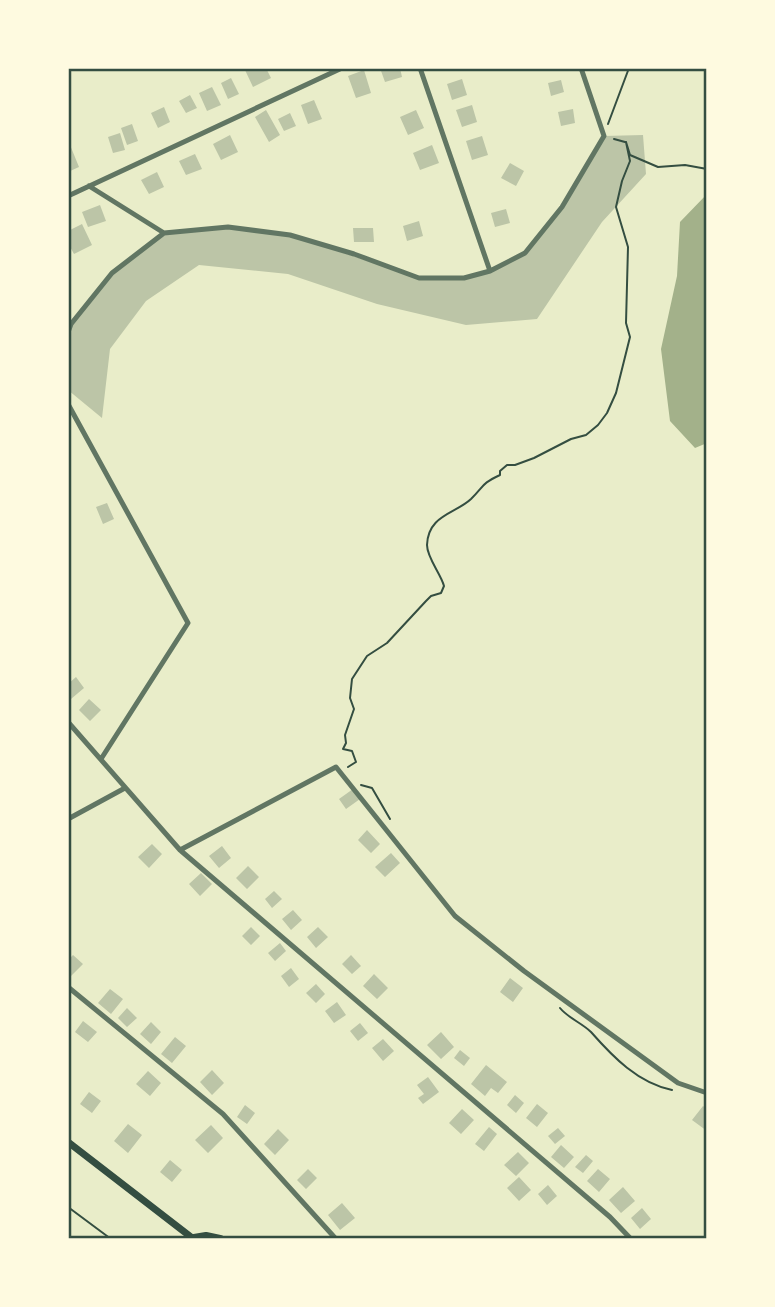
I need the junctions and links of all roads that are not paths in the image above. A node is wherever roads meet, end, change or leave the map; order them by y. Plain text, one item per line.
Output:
1 (342, 68) edge
2 (420, 68) edge
3 (581, 68) edge
4 (89, 186) junction
5 (68, 196) edge
6 (164, 233) junction
7 (490, 271) junction
8 (68, 332) edge
9 (68, 404) edge
10 (68, 722) edge
11 (101, 759) junction
12 (125, 788) junction
13 (68, 819) edge
14 (180, 850) junction
15 (68, 987) edge
16 (707, 1093) edge
17 (68, 1142) edge
18 (189, 1238) edge
19 (220, 1239) edge
20 (336, 1239) edge
21 (631, 1239) edge

1 - 4 street
2 - 7 street
3 - 7 street
4 - 5 street
4 - 6 street
6 - 7 street
6 - 8 street
9 - 11 street
10 - 11 street
11 - 12 street
12 - 13 street
12 - 14 street
14 - 16 street
14 - 21 street
15 - 20 street
17 - 18 main road
18 - 19 main road

